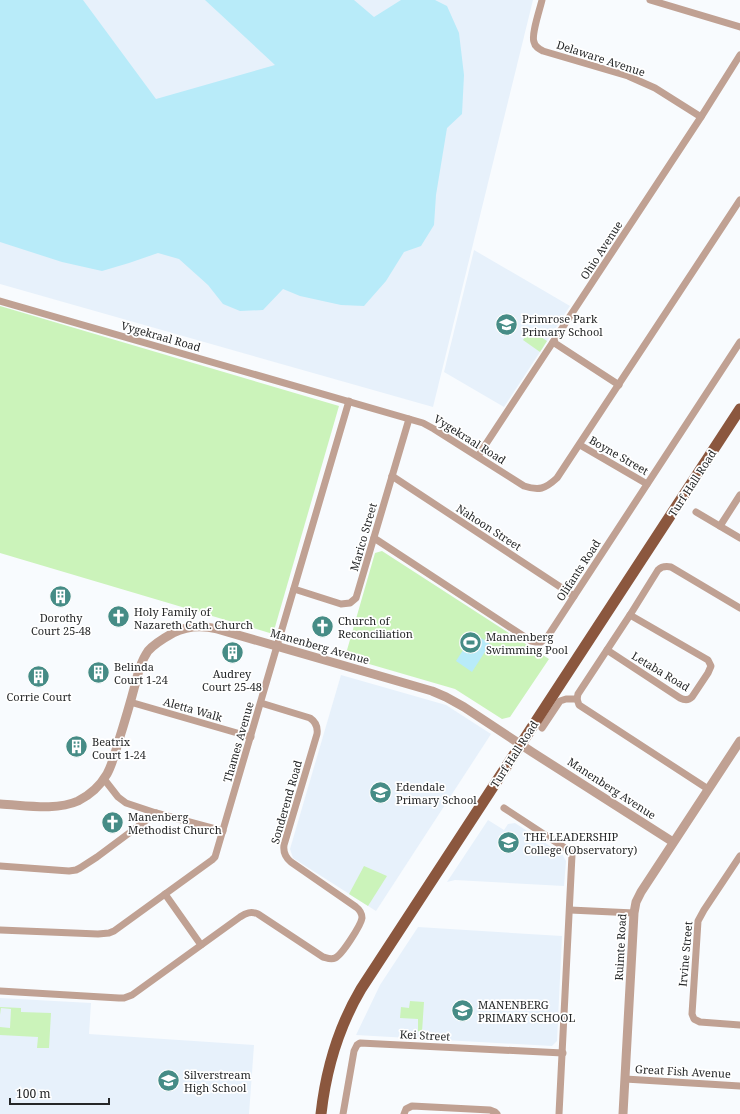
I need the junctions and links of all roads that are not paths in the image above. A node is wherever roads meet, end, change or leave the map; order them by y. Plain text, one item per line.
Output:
1 (542, 0) edge
2 (650, 0) edge
3 (740, 27) edge
4 (740, 55) edge
5 (701, 117) junction
6 (740, 200) edge
7 (737, 210) edge
8 (0, 301) edge
9 (553, 342) junction
10 (740, 342) edge
11 (618, 385) junction
12 (349, 401) junction
13 (740, 409) edge
14 (409, 419) junction
15 (580, 445) junction
16 (478, 456) junction
17 (392, 476) junction
18 (647, 484) junction
19 (740, 495) edge
20 (696, 512) dead end
21 (720, 526) junction
22 (374, 538) junction
23 (740, 538) edge
24 (294, 589) junction
25 (574, 596) junction
26 (740, 608) edge
27 (630, 615) junction
28 (277, 646) junction
29 (607, 650) junction
30 (577, 699) junction
31 (130, 702) junction
32 (261, 702) junction
33 (542, 728) dead end
34 (251, 737) junction
35 (740, 741) edge
36 (521, 744) junction
37 (104, 779) junction
38 (708, 789) junction
39 (0, 804) edge
40 (504, 808) dead end
41 (156, 813) junction
42 (223, 831) junction
43 (673, 842) junction
44 (740, 856) edge
45 (0, 866) edge
46 (165, 894) junction
47 (570, 910) junction
48 (634, 913) junction
49 (0, 930) edge
50 (201, 945) junction
51 (0, 991) edge
52 (740, 1024) edge
53 (563, 1053) junction
54 (625, 1079) junction
55 (740, 1086) edge
56 (321, 1114) edge
57 (343, 1114) edge
58 (404, 1114) edge
59 (497, 1114) edge
60 (560, 1114) edge
61 (623, 1114) edge

1 - 5 street, Delaware Avenue
2 - 3 street
4 - 5 street, Ohio Avenue
5 - 9 street, Ohio Avenue
6 - 7 street, Vygekraal Road
7 - 11 street, Vygekraal Road
8 - 12 street, Vygekraal Road
9 - 11 street
9 - 16 street, Ohio Avenue
10 - 18 street, Olifants Road
11 - 15 street, Vygekraal Road
12 - 14 street, Vygekraal Road
12 - 24 street, Thames Avenue
13 - 36 main road, Turf Hall Road
14 - 16 street, Vygekraal Road
14 - 17 street, Marico Street
15 - 16 street, Vygekraal Road
15 - 18 street, Boyne Street
17 - 22 street, Marico Street
17 - 25 street, Nahoon Street
18 - 25 street, Olifants Road
19 - 21 street
20 - 21 street
21 - 23 street
22 - 24 street, Marico Street
22 - 25 street, Olifants Road
24 - 28 street, Thames Avenue
26 - 27 street
27 - 29 street
27 - 29 street, Letaba Road
28 - 31 street, Manenberg Avenue
28 - 32 street, Thames Avenue
28 - 36 street, Manenberg Avenue
29 - 30 street
30 - 33 street
30 - 38 street
31 - 34 street, Aletta Walk
31 - 37 street, Manenberg Avenue
32 - 34 street, Thames Avenue
32 - 50 street, Sonderend Road
34 - 42 street, Thames Avenue
35 - 38 street, Ruimte Road
36 - 43 street, Manenberg Avenue
36 - 56 main road, Turf Hall Road
37 - 39 street, Manenberg Avenue
37 - 41 street
38 - 43 street, Ruimte Road
40 - 47 street
41 - 42 street
41 - 45 street
42 - 46 street, Thames Avenue
43 - 48 street, Ruimte Road
44 - 52 street, Irvine Street
46 - 49 street, Thames Avenue
46 - 50 street
47 - 48 street
47 - 53 street
48 - 54 street, Ruimte Road
50 - 51 street, Sonderend Road
53 - 57 street, Kei Street
53 - 60 street
54 - 55 street, Great Fish Avenue
54 - 61 street, Ruimte Road
58 - 59 street

